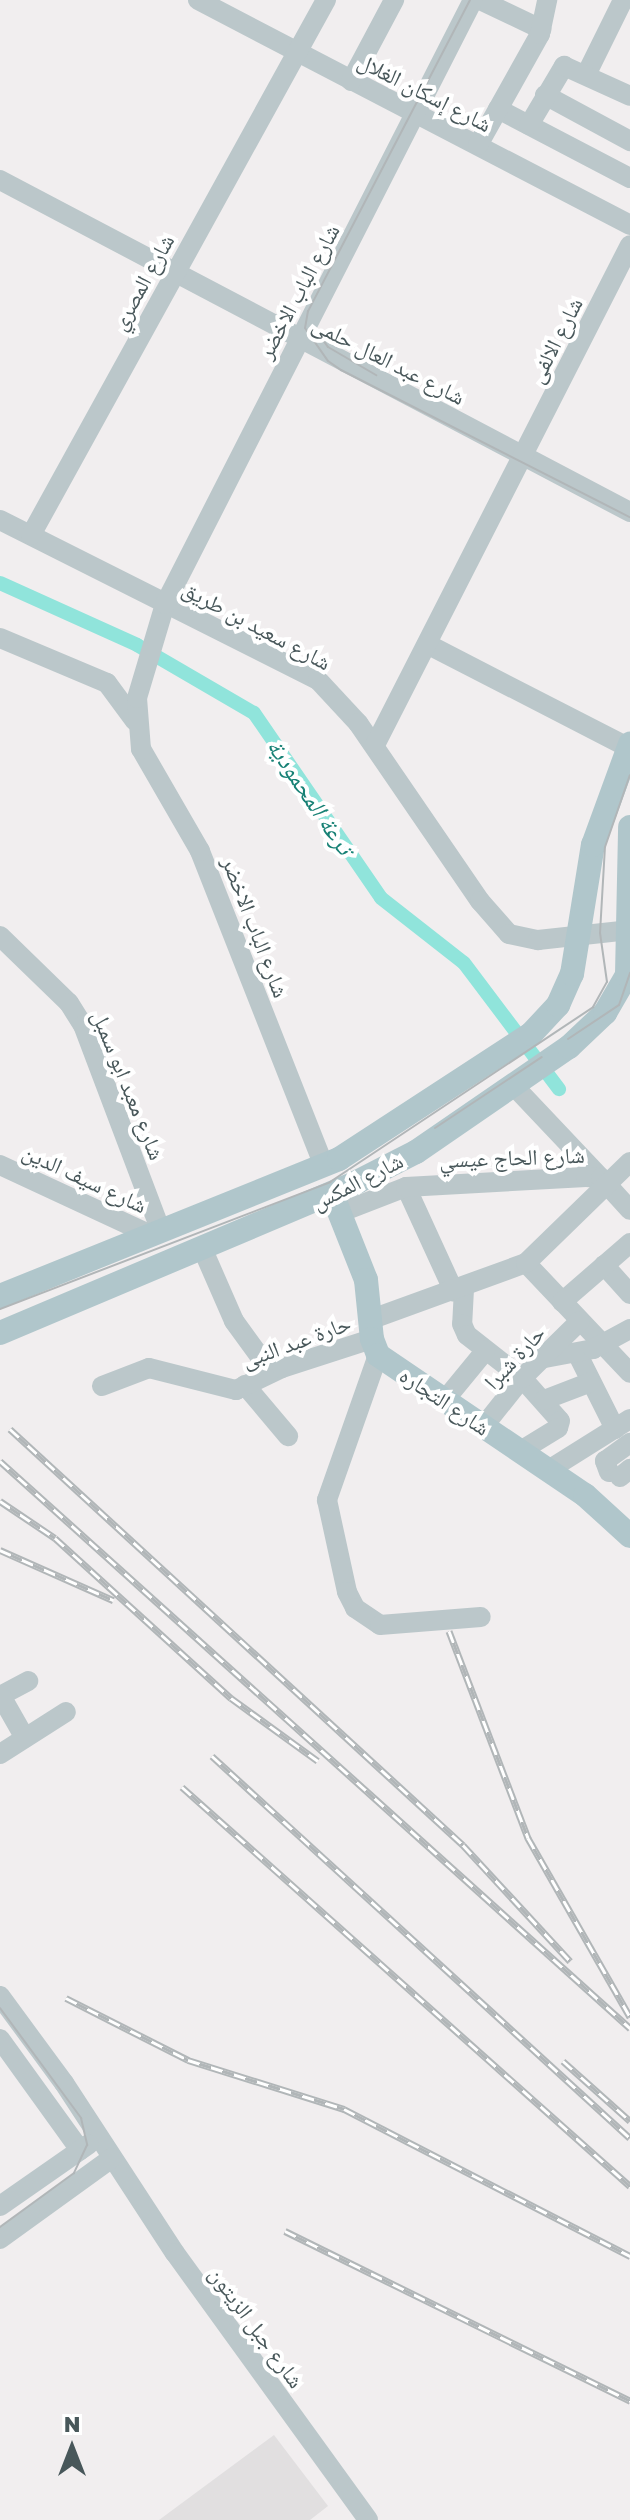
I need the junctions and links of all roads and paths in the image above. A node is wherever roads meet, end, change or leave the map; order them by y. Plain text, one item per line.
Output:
1 (198, 0) edge
2 (326, 0) edge
3 (394, 0) edge
4 (473, 0) edge
5 (480, 0) edge
6 (547, 0) edge
7 (623, 0) edge
8 (541, 29) junction
9 (298, 54) junction
10 (586, 75) junction
11 (351, 81) junction
12 (629, 91) edge
13 (545, 95) junction
14 (498, 109) junction
15 (417, 114) junction
16 (529, 125) junction
17 (630, 141) edge
18 (478, 145) junction
19 (630, 178) edge
20 (0, 180) edge
21 (630, 224) edge
22 (630, 245) edge
23 (173, 273) junction
24 (298, 340) junction
25 (524, 456) junction
26 (630, 512) edge
27 (0, 520) edge
28 (31, 535) junction
29 (165, 604) junction
30 (0, 638) edge
31 (427, 644) junction
32 (136, 725) junction
33 (375, 745) junction
34 (629, 746) edge
35 (630, 827) edge
36 (629, 930) edge
37 (578, 933) junction
38 (0, 936) edge
39 (513, 1085) junction
40 (630, 1162) edge
41 (0, 1165) edge
42 (324, 1166) junction
43 (604, 1180) junction
44 (406, 1187) junction
45 (336, 1204) junction
46 (630, 1210) edge
47 (156, 1233) junction
48 (630, 1243) edge
49 (203, 1250) junction
50 (526, 1263) junction
51 (604, 1265) junction
52 (459, 1290) junction
53 (630, 1294) edge
54 (0, 1296) edge
55 (562, 1302) junction
56 (580, 1321) junction
57 (630, 1329) edge
58 (0, 1333) edge
59 (374, 1338) junction
60 (603, 1345) junction
61 (485, 1351) junction
62 (577, 1353) junction
63 (545, 1358) junction
64 (271, 1372) junction
65 (630, 1373) edge
66 (522, 1378) junction
67 (591, 1382) junction
68 (245, 1385) junction
69 (102, 1386) dead end
70 (544, 1400) junction
71 (444, 1401) junction
72 (625, 1426) edge
73 (483, 1427) junction
74 (288, 1436) dead end
75 (630, 1443) edge
76 (519, 1452) junction
77 (547, 1471) junction
78 (620, 1473) edge
79 (630, 1536) edge
80 (481, 1617) dead end
81 (28, 1681) dead end
82 (0, 1696) edge
83 (66, 1712) dead end
84 (25, 1738) junction
85 (0, 1754) edge
86 (0, 1996) edge
87 (0, 2039) edge
88 (99, 2137) junction
89 (80, 2150) junction
90 (112, 2158) junction
91 (0, 2206) edge
92 (0, 2239) edge
93 (368, 2520) edge

1 - 9 street, شارع إسكان الغلال
2 - 9 street, شارع المصري
3 - 11 street
4 - 15 street, شارع الباب الاخضر
5 - 8 street
6 - 8 street
7 - 10 street
8 - 14 street
9 - 11 street, شارع إسكان الغلال
9 - 23 street, شارع المصري
10 - 12 street
10 - 13 street
11 - 15 street, شارع إسكان الغلال
13 - 16 street
13 - 17 street
14 - 16 street
14 - 18 street
15 - 18 street, شارع إسكان الغلال
15 - 24 street, شارع الباب الاخضر
16 - 19 street
18 - 21 street, شارع إسكان الغلال
20 - 23 street, شارع عبد العال حلمى
22 - 25 street, شارع الالفى
23 - 24 street, شارع عبد العال حلمى
23 - 28 street, شارع المصري
24 - 25 street, شارع عبد العال حلمى
24 - 29 street, شارع الباب الاخضر
25 - 26 street, شارع عبد العال حلمى
25 - 31 street, شارع الالفى
27 - 28 street, شارع سعيد بن طريق
28 - 29 street, شارع سعيد بن طريق
29 - 32 street, شارع الباب الاخضر
29 - 33 street, شارع سعيد بن طريق
30 - 32 street
31 - 33 street, شارع الالفى
31 - 34 street
32 - 42 street, شارع الباب الاخضر
33 - 37 street, شارع سعيد بن طريق
34 - 37 main road, شارع المكس
35 - 36 main road, شارع المكس
36 - 37 street, شارع سعيد بن طريق
36 - 39 main road, شارع المكس
37 - 42 main road, شارع المكس
38 - 47 street, شارع معبد ابو سمبل
39 - 43 street
39 - 45 main road, شارع المكس
40 - 43 street
41 - 47 street, شارع سيف الدين
42 - 47 main road, شارع المكس
43 - 44 street, شارع الحاج عيسي
43 - 46 street, شارع الحاج عيسي
43 - 50 street
44 - 45 street, شارع الحاج عيسي
44 - 52 street
45 - 49 main road, شارع المكس
45 - 59 main road
47 - 54 main road, شارع المكس
48 - 51 street
49 - 58 main road, شارع المكس
49 - 64 street
50 - 52 street, حارة عبد النبى
50 - 55 street
51 - 53 street
51 - 55 street
52 - 59 street, حارة عبد النبى
52 - 61 street
55 - 56 street
56 - 60 street
56 - 63 street, حارة شبرا
57 - 60 street
59 - 64 street, حارة عبد النبى
59 - 71 main road, شارع التجاره
59 - 80 street
60 - 62 street
60 - 65 street
61 - 66 street
61 - 71 street
62 - 63 street
62 - 67 street
63 - 66 street, حارة شبرا
64 - 68 street, حارة عبد النبى
66 - 70 street
66 - 73 street, حارة شبرا
67 - 70 street
67 - 72 street
68 - 69 street, حارة عبد النبى
68 - 74 street
70 - 76 street
71 - 73 main road, شارع التجاره
72 - 77 street
73 - 76 main road, شارع التجاره
75 - 78 street
76 - 77 main road, شارع التجاره
77 - 79 main road, شارع التجاره
81 - 82 street
82 - 84 street
83 - 84 street
84 - 85 street
86 - 88 street, شارع جبل الزيتون
87 - 89 street
88 - 89 street
88 - 90 street, شارع جبل الزيتون
89 - 91 street
90 - 92 street
90 - 93 street, شارع جبل الزيتون

